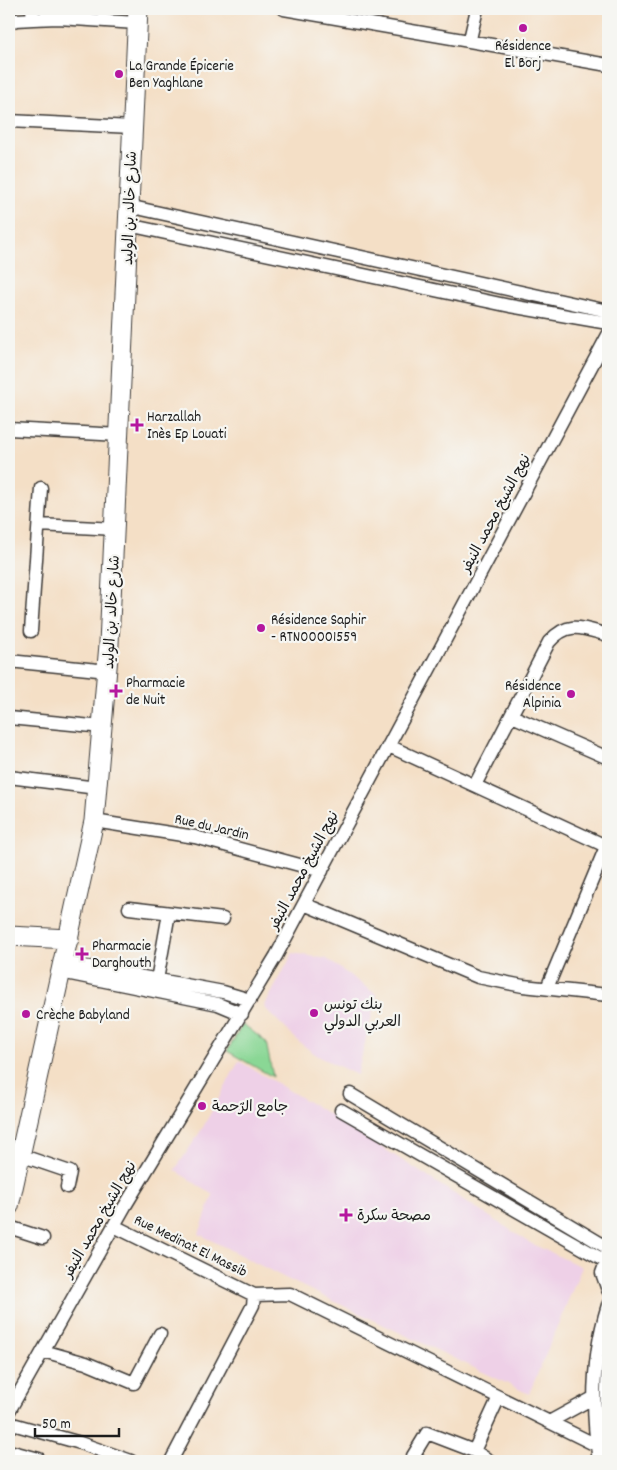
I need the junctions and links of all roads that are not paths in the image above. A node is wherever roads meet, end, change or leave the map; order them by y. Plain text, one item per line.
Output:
1 (284, 9) edge
2 (477, 9) edge
3 (33, 14) edge
4 (137, 16) edge
5 (9, 23) edge
6 (470, 39) junction
7 (608, 65) edge
8 (9, 121) edge
9 (132, 128) junction
10 (128, 216) junction
11 (608, 311) edge
12 (608, 323) edge
13 (608, 335) edge
14 (9, 429) edge
15 (120, 435) junction
16 (41, 488) dead end
17 (39, 525) junction
18 (116, 529) junction
19 (31, 631) dead end
20 (608, 635) edge
21 (9, 661) edge
22 (108, 671) junction
23 (512, 716) junction
24 (9, 718) edge
25 (104, 727) junction
26 (388, 746) junction
27 (608, 758) edge
28 (9, 776) edge
29 (475, 786) junction
30 (97, 788) junction
31 (94, 822) junction
32 (608, 845) edge
33 (322, 871) junction
34 (304, 904) junction
35 (129, 908) dead end
36 (169, 912) junction
37 (224, 920) dead end
38 (9, 936) edge
39 (69, 939) junction
40 (62, 967) junction
41 (157, 980) junction
42 (547, 988) junction
43 (608, 995) edge
44 (250, 1000) junction
45 (242, 1014) junction
46 (350, 1094) dead end
47 (341, 1110) dead end
48 (20, 1155) junction
49 (67, 1186) dead end
50 (9, 1206) edge
51 (114, 1226) junction
52 (9, 1227) edge
53 (44, 1238) dead end
54 (607, 1256) edge
55 (608, 1290) edge
56 (254, 1295) junction
57 (608, 1305) edge
58 (160, 1334) dead end
59 (43, 1351) junction
60 (608, 1361) edge
61 (499, 1397) junction
62 (593, 1398) junction
63 (9, 1411) edge
64 (549, 1422) junction
65 (9, 1423) edge
66 (602, 1446) edge
67 (9, 1451) edge
68 (474, 1451) junction
69 (39, 1459) dead end
70 (124, 1460) edge
71 (171, 1461) edge
72 (421, 1461) edge
73 (490, 1461) edge
74 (599, 1461) edge

1 - 6 street
2 - 6 street
3 - 4 street
3 - 5 street
4 - 9 street, شارع خالد بن الوليد
6 - 7 street
8 - 9 street
9 - 10 street, شارع خالد بن الوليد
10 - 11 street
10 - 12 street
10 - 15 street, شارع خالد بن الوليد
13 - 26 street, نهج الشيخ محمد النيفر
14 - 15 street
15 - 18 street, شارع خالد بن الوليد
16 - 17 street
17 - 18 street
17 - 19 street
18 - 22 street, شارع خالد بن الوليد
20 - 23 street
21 - 22 street
22 - 25 street, شارع خالد بن الوليد
23 - 27 street
23 - 29 street
24 - 25 street
25 - 30 street, شارع خالد بن الوليد
26 - 29 street
26 - 33 street, نهج الشيخ محمد النيفر
28 - 30 street
29 - 32 street
30 - 31 street, شارع خالد بن الوليد
31 - 33 street, Rue du Jardin
31 - 39 street, شارع خالد بن الوليد
32 - 42 street
33 - 34 street, نهج الشيخ محمد النيفر
34 - 42 street
34 - 44 street, نهج الشيخ محمد النيفر
35 - 36 street
36 - 37 street
36 - 41 street
38 - 39 street
39 - 40 street, شارع خالد بن الوليد
40 - 41 street
40 - 45 street
40 - 48 street, شارع خالد بن الوليد
41 - 44 street
42 - 43 street
44 - 45 street, نهج الشيخ محمد النيفر
45 - 51 street, نهج الشيخ محمد النيفر
46 - 54 street
47 - 54 street
48 - 49 street
48 - 50 street, شارع خالد بن الوليد
51 - 56 street, Rue Medinat El Massib
51 - 59 street, نهج الشيخ محمد النيفر
52 - 53 street
54 - 55 street
56 - 61 street
56 - 71 street
57 - 62 street
58 - 59 street
59 - 63 street, نهج الشيخ محمد النيفر
60 - 66 street
61 - 64 street
61 - 68 street
62 - 64 street
62 - 66 street
64 - 66 street
65 - 70 street
66 - 74 street
67 - 69 street
68 - 72 street
68 - 73 street

